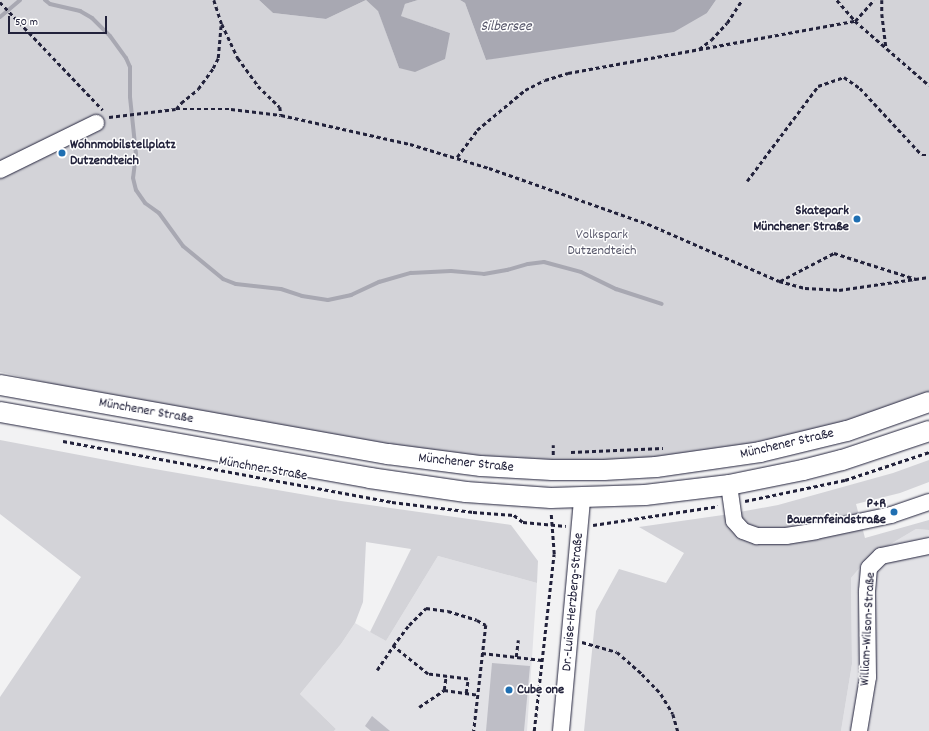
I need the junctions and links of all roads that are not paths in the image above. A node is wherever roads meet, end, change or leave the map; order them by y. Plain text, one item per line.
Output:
1 (102, 120) road end
2 (0, 170) edge
3 (0, 385) edge
4 (929, 402) edge
5 (0, 412) edge
6 (929, 431) edge
7 (587, 470) junction
8 (729, 485) junction
9 (582, 498) junction
10 (929, 502) edge
11 (929, 546) edge
12 (561, 731) edge
13 (859, 731) edge

1 - 2 street
3 - 7 main road, Münchener Straße
4 - 7 main road, Münchener Straße
5 - 9 main road, Münchener Straße
6 - 8 main road, Münchener Straße
7 - 9 main road
8 - 9 main road, Münchener Straße
8 - 10 street
9 - 12 street, Dr.-Luise-Herzberg-Straße
11 - 13 street, William-Wilson-Straße

